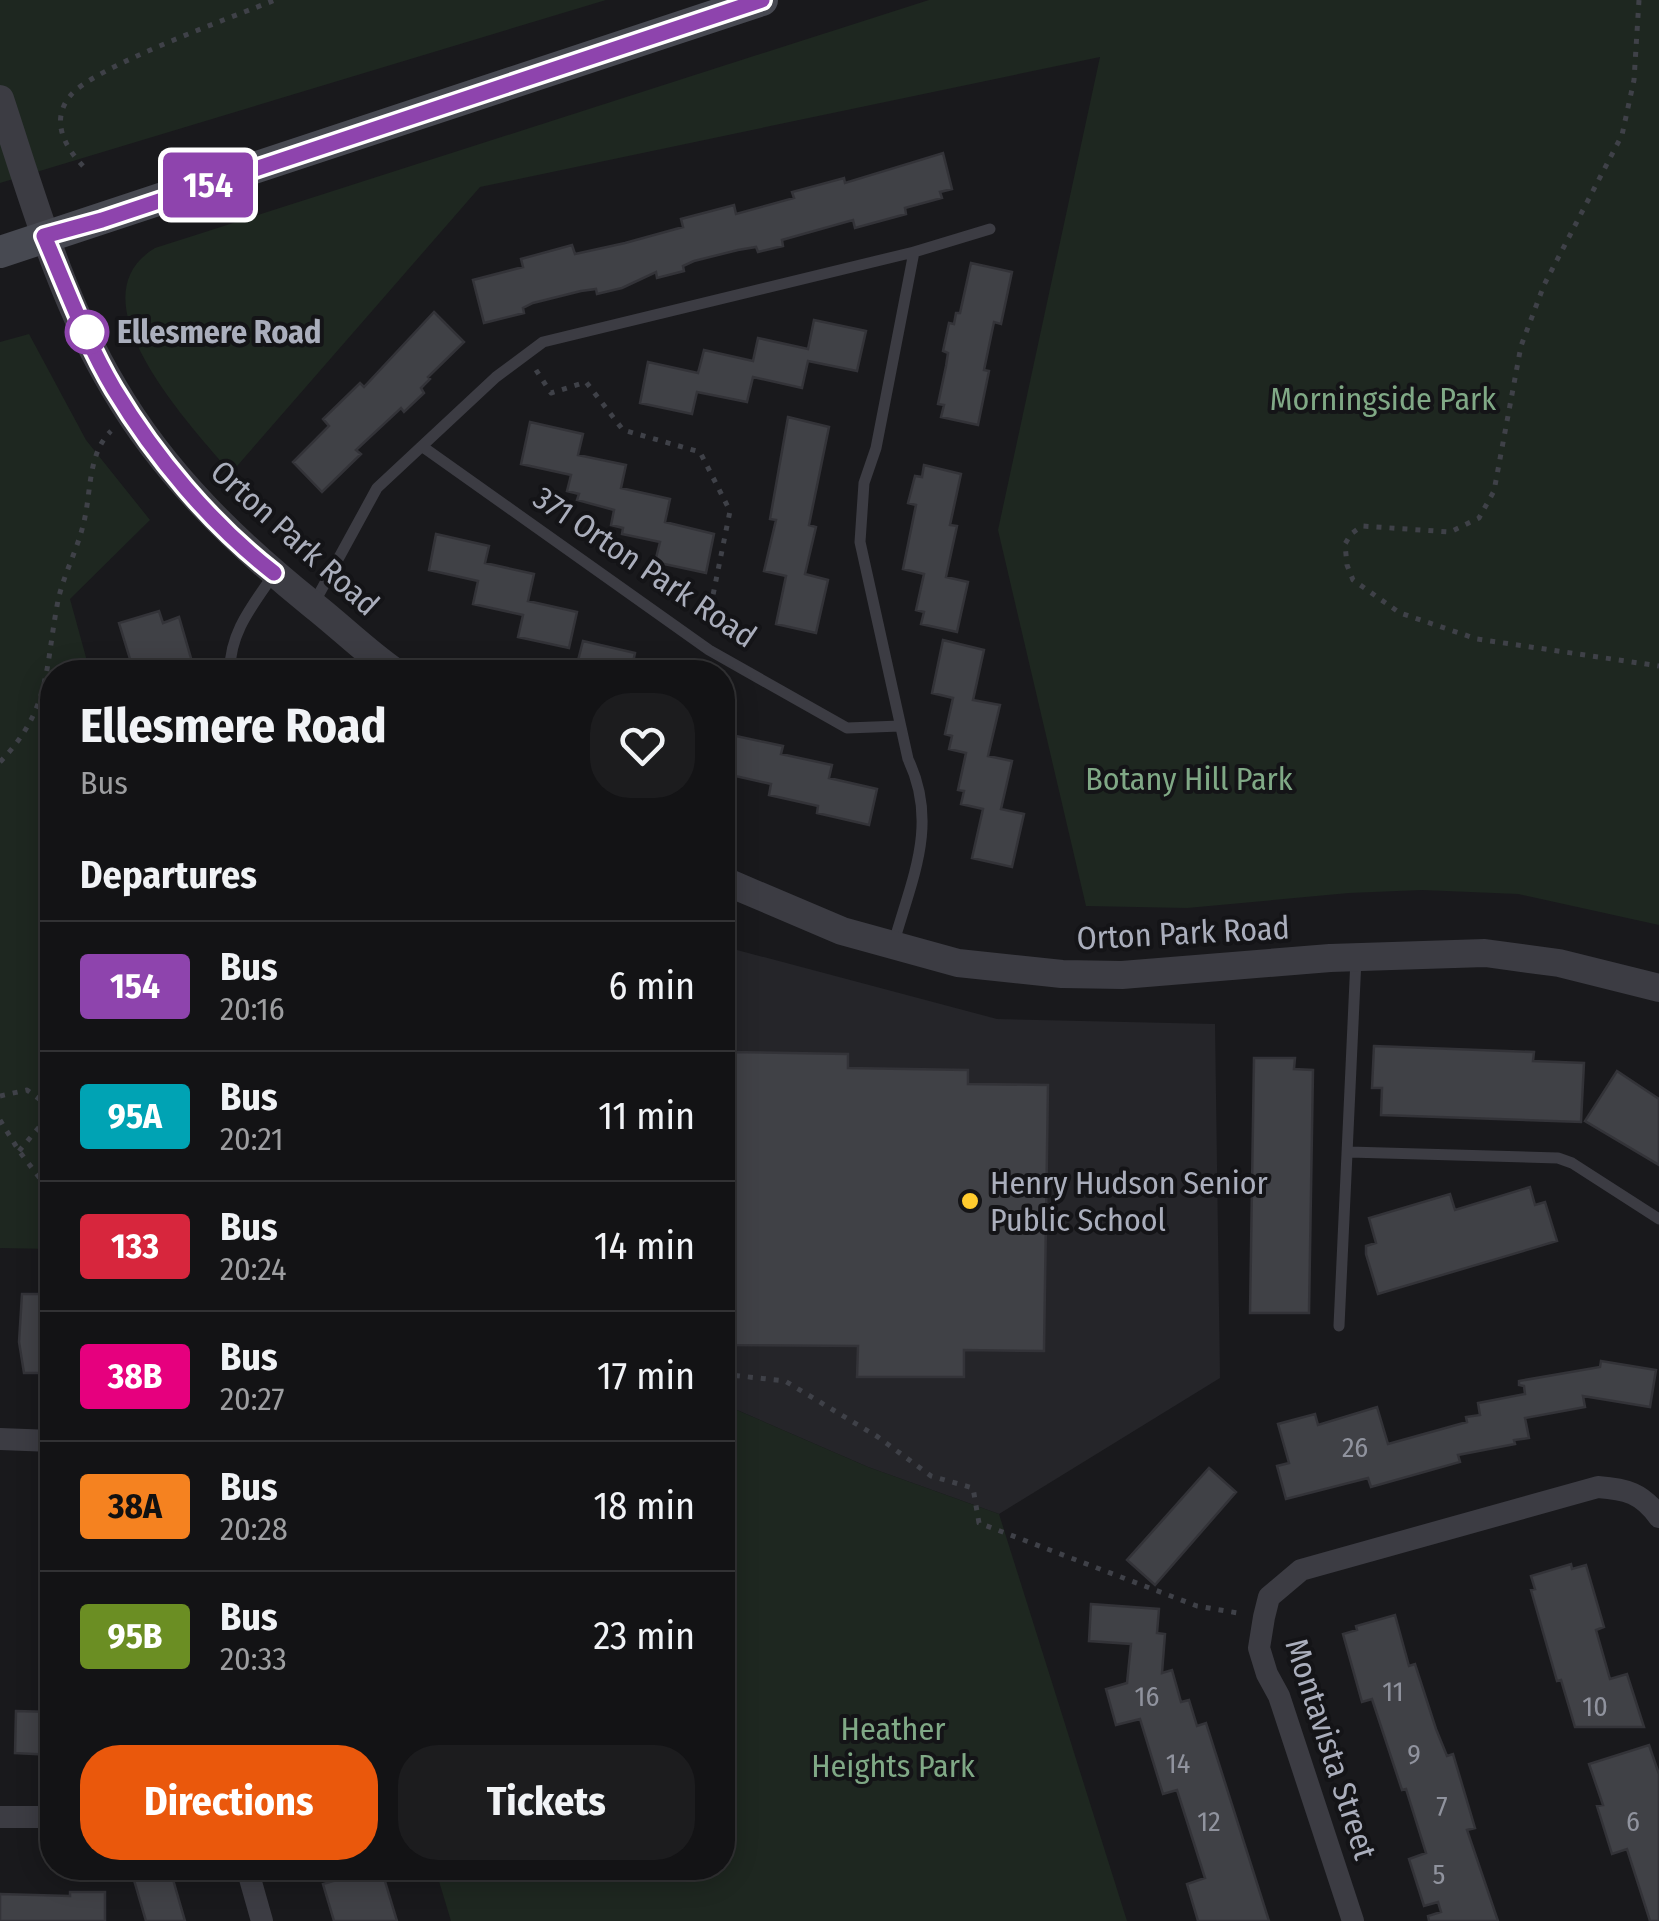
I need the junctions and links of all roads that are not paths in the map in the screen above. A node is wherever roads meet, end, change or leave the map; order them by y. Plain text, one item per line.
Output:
1 (762, 0) edge
2 (0, 99) edge
3 (990, 229) dead end
4 (44, 236) junction
5 (0, 252) edge
6 (914, 252) junction
7 (423, 447) junction
8 (274, 573) junction
9 (313, 604) junction
10 (230, 660) edge
11 (381, 660) edge
12 (727, 660) edge
13 (735, 665) edge
14 (900, 726) junction
15 (735, 886) edge
16 (893, 946) junction
17 (1356, 959) junction
18 (1659, 988) edge
19 (1349, 1152) junction
20 (1659, 1219) edge
21 (1339, 1326) dead end
22 (0, 1440) edge
23 (40, 1441) edge
24 (1659, 1517) edge
25 (0, 1818) edge
26 (40, 1818) edge
27 (250, 1880) edge
28 (262, 1921) edge
29 (1353, 1921) edge

1 - 4 main road
2 - 4 street, Orton Park Road
3 - 6 lane
4 - 5 main road
4 - 8 street, Orton Park Road
6 - 7 lane
6 - 14 lane
7 - 9 lane
7 - 12 lane, 371 Orton Park Road
8 - 9 street, Orton Park Road
8 - 10 lane
9 - 11 street, Orton Park Road
13 - 14 lane, 371 Orton Park Road
14 - 16 lane
15 - 16 street, Orton Park Road
16 - 17 street, Orton Park Road
17 - 18 street, Orton Park Road
17 - 19 lane
19 - 20 lane
19 - 21 lane
22 - 23 street
24 - 29 street, Montavista Street
25 - 26 street
27 - 28 street

